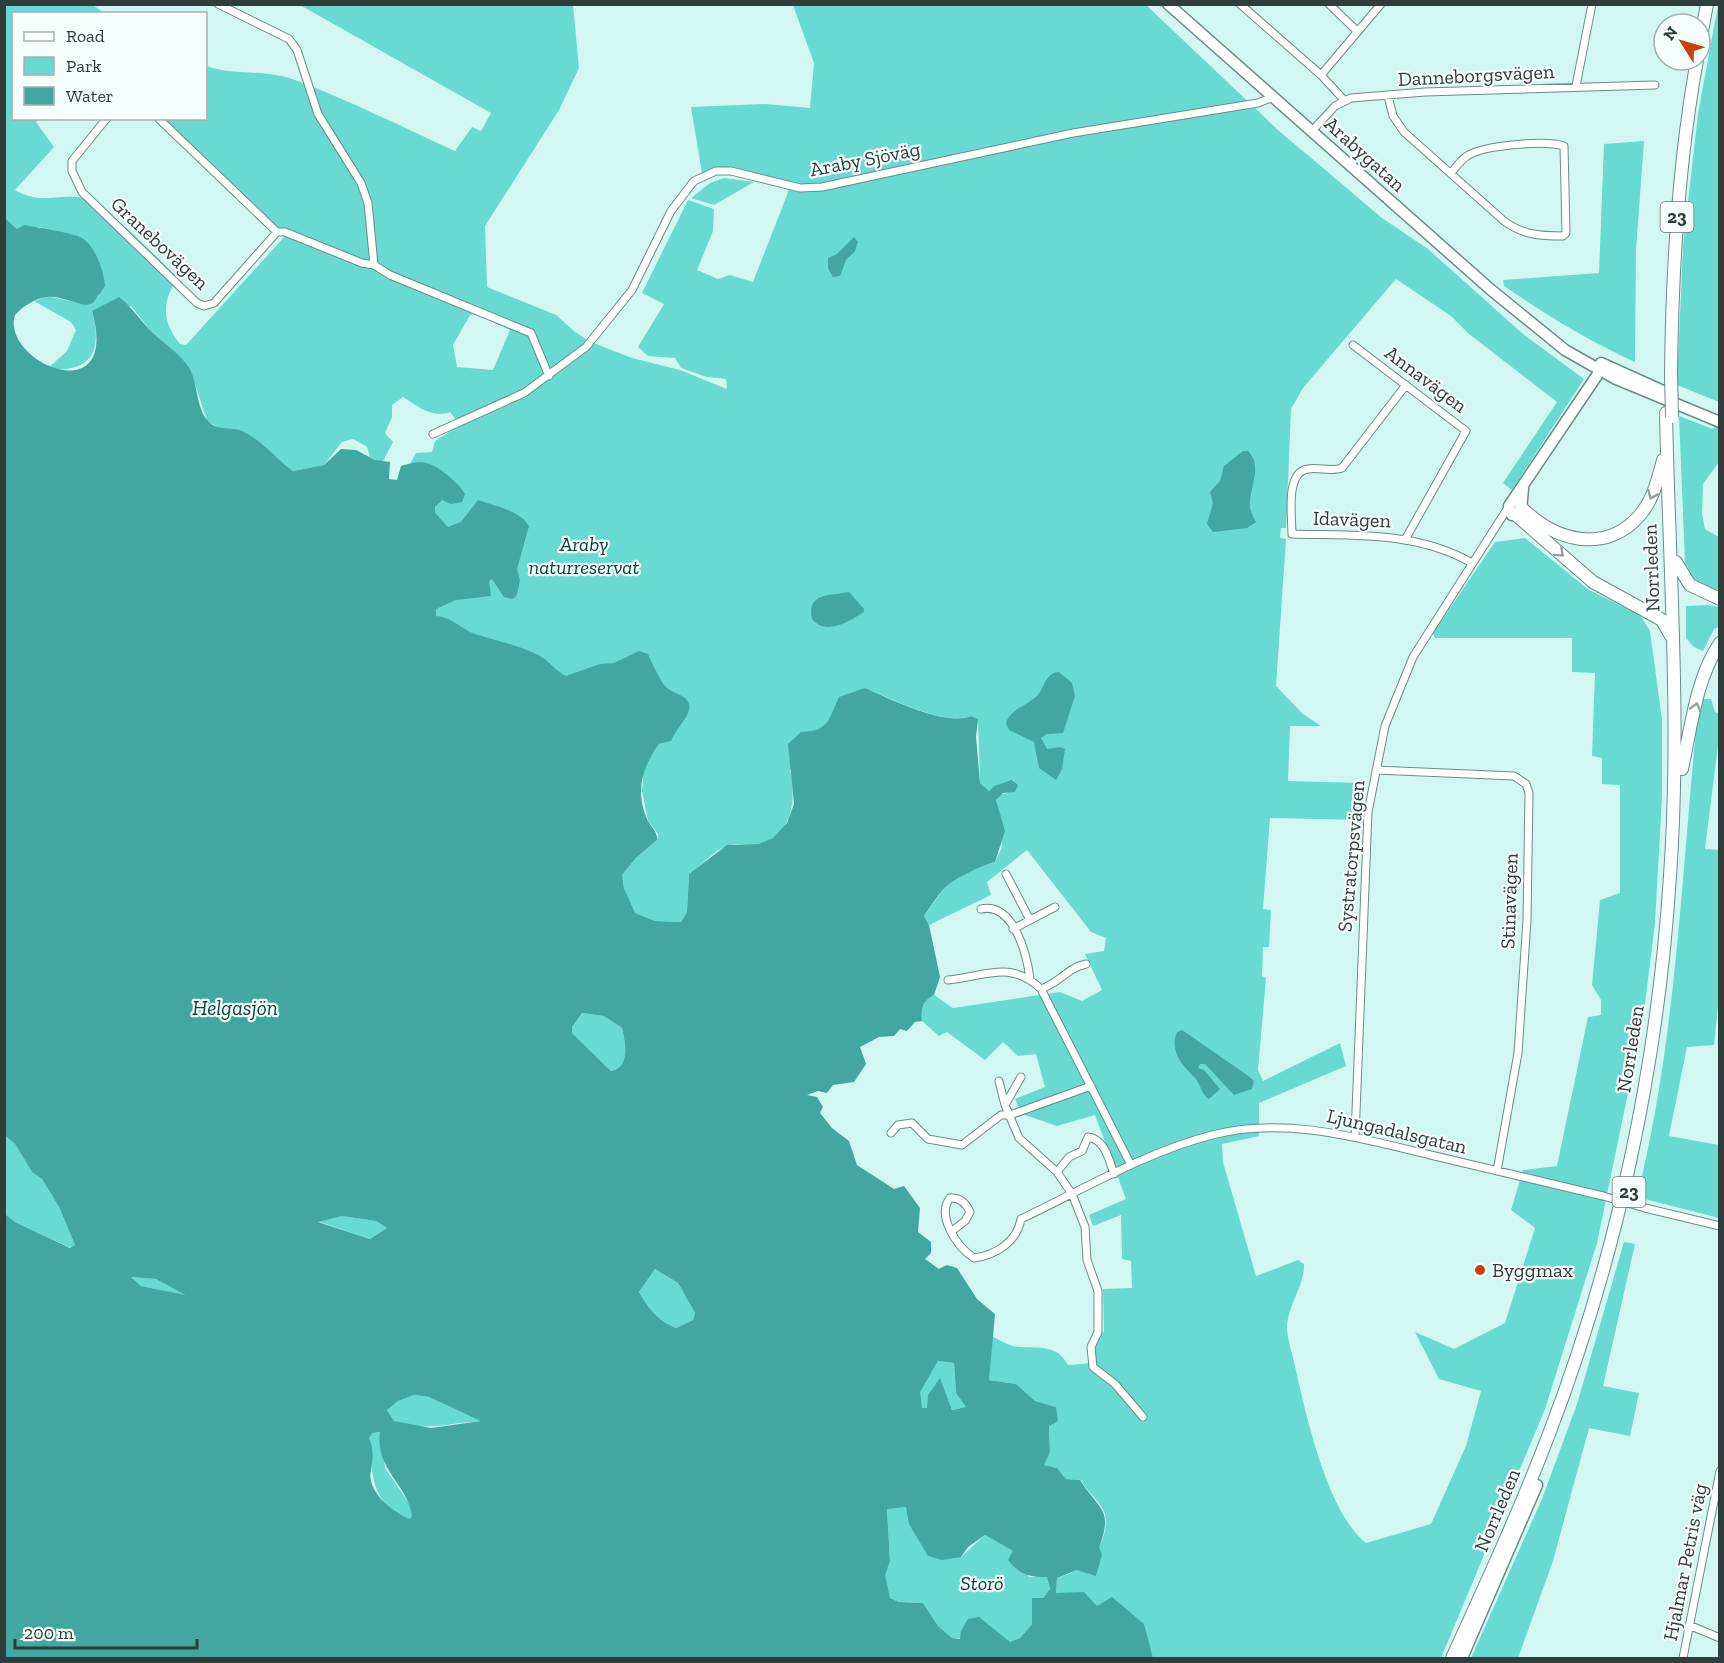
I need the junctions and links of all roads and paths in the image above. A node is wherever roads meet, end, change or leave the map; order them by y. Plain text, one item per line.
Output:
1 (219, 4) edge
2 (1168, 4) edge
3 (1240, 4) edge
4 (1329, 4) edge
5 (1381, 4) edge
6 (1592, 4) edge
7 (1357, 31) junction
8 (1689, 72) edge
9 (1695, 72) edge
10 (1321, 75) junction
11 (1655, 85) dead end
12 (1576, 86) junction
13 (1388, 96) junction
14 (1272, 97) junction
15 (1344, 100) junction
16 (105, 120) edge
17 (160, 120) edge
18 (1312, 131) junction
19 (1451, 173) junction
20 (277, 232) junction
21 (374, 265) junction
22 (1353, 345) dead end
23 (1603, 368) junction
24 (1668, 375) junction
25 (549, 376) junction
26 (1406, 385) junction
27 (1719, 414) edge
28 (1669, 415) junction
29 (1719, 422) edge
30 (433, 434) dead end
31 (1666, 447) junction
32 (1515, 509) junction
33 (1406, 538) junction
34 (1676, 562) junction
35 (1472, 563) junction
36 (1719, 599) edge
37 (1673, 643) junction
38 (1719, 643) edge
39 (1682, 769) junction
40 (1376, 770) junction
41 (1006, 874) dead end
42 (1055, 907) dead end
43 (981, 909) dead end
44 (1030, 920) junction
45 (1013, 928) junction
46 (1086, 963) dead end
47 (1030, 979) junction
48 (948, 980) dead end
49 (1041, 988) junction
50 (1021, 1077) dead end
51 (999, 1081) dead end
52 (1091, 1086) junction
53 (1005, 1105) junction
54 (1007, 1114) junction
55 (891, 1133) dead end
56 (1355, 1137) junction
57 (1131, 1165) junction
58 (1497, 1171) junction
59 (1057, 1172) junction
60 (1114, 1174) junction
61 (1072, 1194) junction
62 (1719, 1226) edge
63 (952, 1231) junction
64 (1143, 1417) dead end
65 (1719, 1471) edge
66 (1537, 1485) joint
67 (1691, 1626) junction
68 (1719, 1638) edge
69 (1452, 1659) edge
70 (1462, 1659) edge
71 (1683, 1659) edge

1 - 21 street
2 - 14 street, Arabygatan
3 - 10 street
4 - 7 street
5 - 7 street
6 - 12 street
7 - 10 street
8 - 24 highway, 23
9 - 24 highway, 23
10 - 15 street
11 - 12 street, Danneborgsvägen
12 - 13 street, Danneborgsvägen
13 - 15 street, Danneborgsvägen
13 - 19 street
14 - 18 street, Arabygatan
14 - 25 street, Araby Sjöväg
15 - 18 street
16 - 20 street, Granebovägen
17 - 20 street
18 - 23 street, Arabygatan
19 - 19 street
20 - 21 street
21 - 25 street
22 - 26 street, Annavägen
23 - 27 street, Arabygatan
23 - 29 street, Arabygatan
23 - 32 street, Systratorpsvägen
24 - 28 highway, 23
25 - 30 street, Araby Sjöväg
26 - 33 street, Annavägen
26 - 33 street, Idavägen
28 - 31 highway, Norrleden / 23
28 - 34 highway, Norrleden / 23
31 -> 32 highway
31 - 37 highway, Norrleden / 23
32 - 35 street, Systratorpsvägen
32 -> 37 highway
33 - 35 street, Idavägen
34 - 36 highway
34 - 39 highway, Norrleden / 23
35 - 40 street, Systratorpsvägen
37 - 69 highway, Norrleden / 23
39 -> 38 highway
39 - 66 highway, Norrleden / 23
40 - 56 street, Systratorpsvägen
40 - 58 street, Stinavägen
41 - 44 street
42 - 44 street
43 - 45 street
44 - 45 street
45 - 47 street
46 - 49 street
47 - 48 street
47 - 49 street
49 - 52 street
50 - 53 street
51 - 53 street
52 - 54 street
52 - 57 street
53 - 54 street
54 - 55 street
54 - 59 street
56 - 57 street, Ljungadalsgatan
56 - 58 street, Ljungadalsgatan
57 - 60 street, Ljungadalsgatan
58 - 62 street, Ljungadalsgatan, bridge
59 - 60 street
59 - 61 street
60 - 61 street, Ljungadalsgatan
61 - 63 street, Ljungadalsgatan
61 - 64 street
63 - 63 street, Ljungadalsgatan
65 - 67 street, Hjalmar Petris väg
66 - 70 street, Norrleden / 23
67 - 68 street
67 - 71 street, Hjalmar Petris väg

